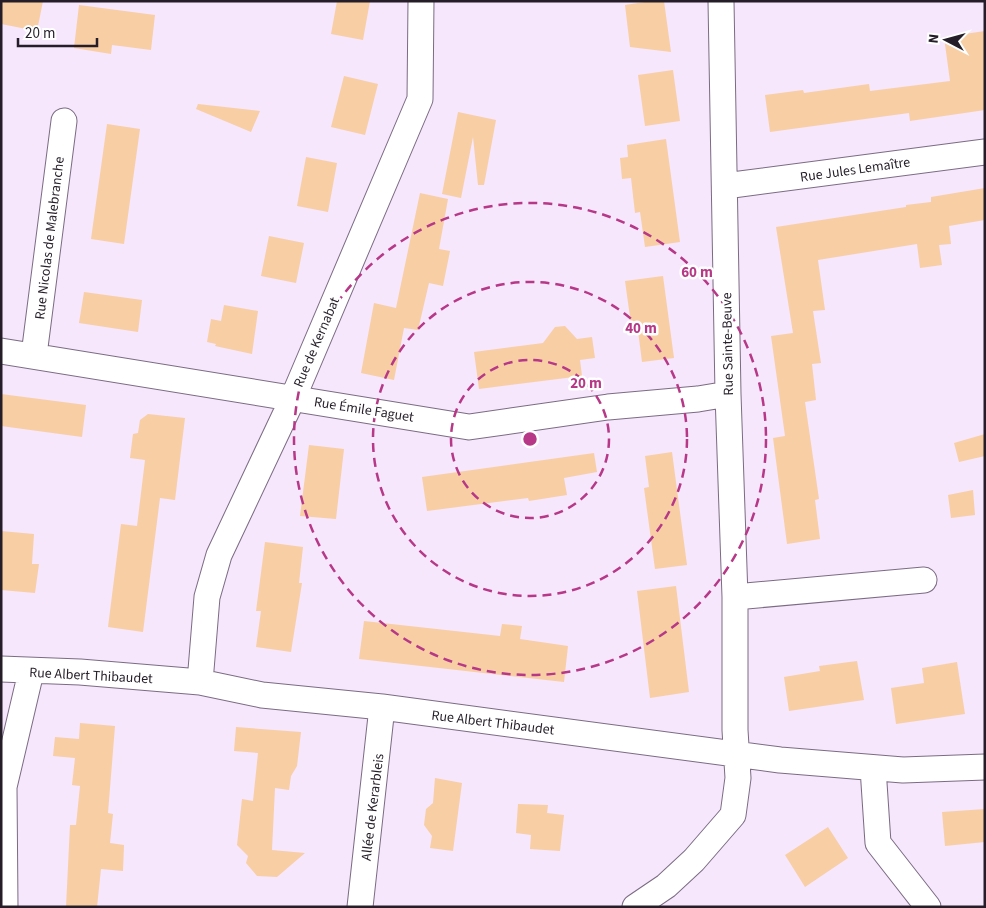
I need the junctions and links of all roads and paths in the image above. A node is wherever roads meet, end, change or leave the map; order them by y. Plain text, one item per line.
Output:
1 (421, 1) edge
2 (720, 1) edge
3 (64, 122) dead end
4 (985, 152) edge
5 (725, 186) junction
6 (1, 351) edge
7 (34, 355) junction
8 (728, 394) junction
9 (293, 398) junction
10 (924, 580) dead end
11 (734, 597) junction
12 (1, 670) edge
13 (31, 672) junction
14 (200, 682) junction
15 (382, 707) junction
16 (736, 753) junction
17 (985, 767) edge
18 (873, 768) junction
19 (5, 907) edge
20 (360, 907) edge
21 (635, 907) edge
22 (928, 907) edge

1 - 9 street, Rue de Kernabat
2 - 5 street, Rue Sainte-Beuve
3 - 7 street, Rue Nicolas de Malebranche
4 - 5 street, Rue Jules Lemaître
5 - 8 street, Rue Sainte-Beuve
6 - 7 street, Rue Émile Faguet
7 - 9 street, Rue Émile Faguet
8 - 9 street, Rue Émile Faguet
8 - 11 street, Rue Sainte-Beuve
9 - 14 street, Rue de Kernabat
10 - 11 street
11 - 16 street, Rue Sainte-Beuve
12 - 13 street, Rue Albert Thibaudet
13 - 14 street, Rue Albert Thibaudet
13 - 19 street
14 - 15 street, Rue Albert Thibaudet
15 - 16 street, Rue Albert Thibaudet
15 - 20 street, Allée de Kerarbleis
16 - 18 street, Rue Albert Thibaudet
16 - 21 street, Rue Sainte-Beuve
17 - 18 street, Rue Albert Thibaudet
18 - 22 street

